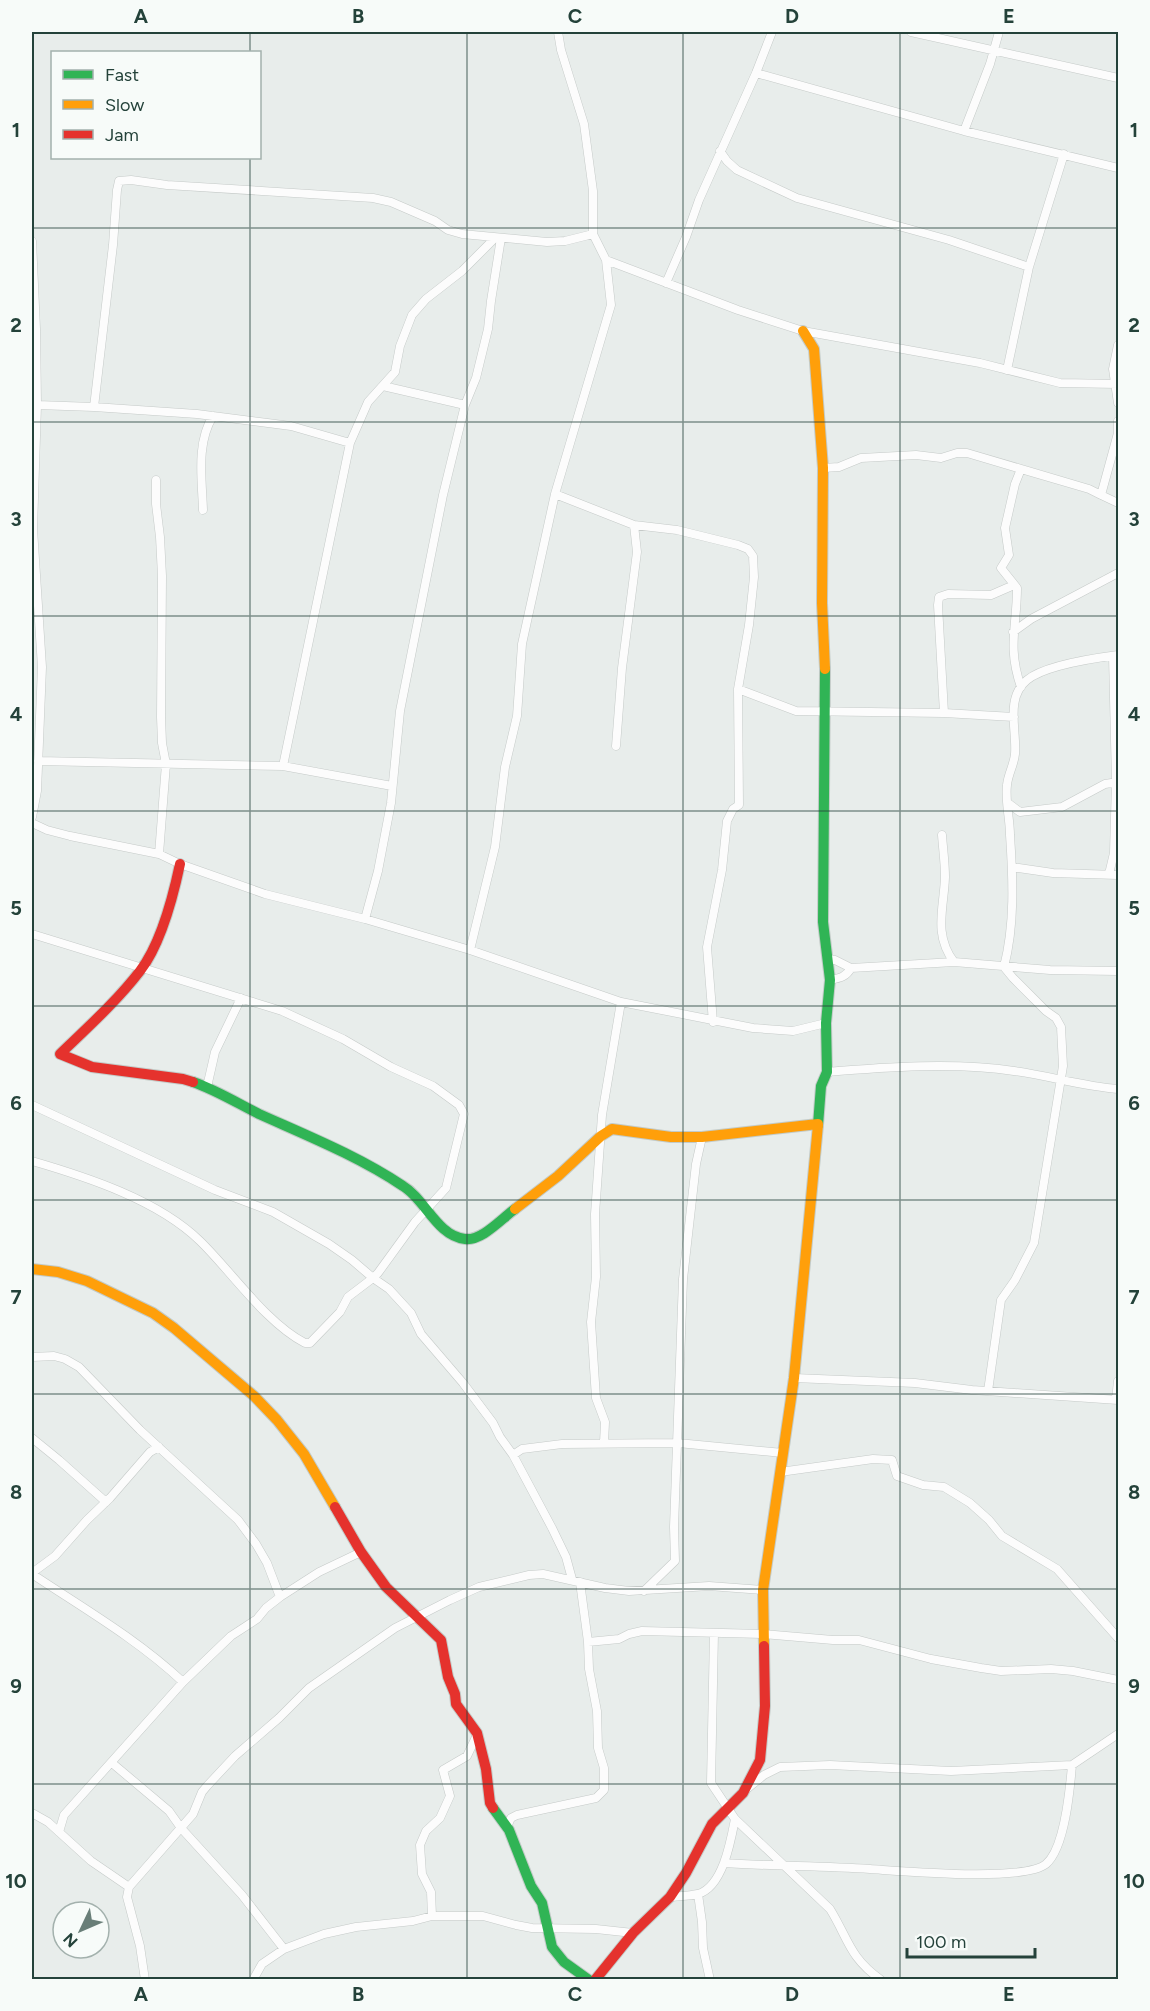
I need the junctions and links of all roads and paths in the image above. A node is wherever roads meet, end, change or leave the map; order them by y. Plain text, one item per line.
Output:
1 (558, 32) edge
2 (772, 32) edge
3 (911, 32) edge
4 (999, 32) edge
5 (994, 49) junction
6 (756, 73) junction
7 (1119, 78) edge
8 (964, 131) junction
9 (720, 151) junction
10 (1064, 154) junction
11 (1119, 168) edge
12 (592, 234) junction
13 (498, 238) junction
14 (32, 241) edge
15 (606, 260) junction
16 (1029, 267) junction
17 (666, 283) junction
18 (803, 331) junction
19 (1119, 345) edge
20 (1007, 370) junction
21 (34, 371) edge
22 (1117, 383) edge
23 (383, 386) junction
24 (35, 398) edge
25 (1119, 403) edge
26 (465, 405) junction
27 (94, 407) junction
28 (213, 416) junction
29 (1119, 421) edge
30 (350, 443) junction
31 (823, 468) junction
32 (1021, 469) junction
33 (156, 480) dead end
34 (32, 488) edge
35 (555, 494) junction
36 (1101, 495) junction
37 (1119, 503) edge
38 (203, 510) dead end
39 (634, 525) junction
40 (1119, 573) edge
41 (1014, 585) junction
42 (35, 606) edge
43 (1013, 632) junction
44 (1116, 655) edge
45 (1021, 687) junction
46 (738, 689) junction
47 (825, 712) junction
48 (944, 713) junction
49 (1014, 717) junction
50 (616, 746) dead end
51 (38, 761) junction
52 (166, 764) junction
53 (283, 766) junction
54 (1117, 781) edge
55 (392, 786) junction
56 (1008, 803) junction
57 (32, 817) edge
58 (32, 823) edge
59 (942, 835) dead end
60 (159, 854) junction
61 (180, 864) junction
62 (1012, 867) junction
63 (1109, 874) junction
64 (1119, 875) edge
65 (365, 919) junction
66 (32, 934) edge
67 (470, 950) junction
68 (827, 959) junction
69 (954, 962) junction
70 (1004, 967) junction
71 (851, 968) junction
72 (141, 969) junction
73 (1119, 971) edge
74 (830, 980) junction
75 (241, 998) junction
76 (621, 1002) junction
77 (713, 1022) junction
78 (826, 1023) junction
79 (826, 1072) junction
80 (1062, 1080) junction
81 (207, 1087) junction
82 (1119, 1089) edge
83 (32, 1105) edge
84 (818, 1124) junction
85 (601, 1136) junction
86 (702, 1137) junction
87 (32, 1161) edge
88 (427, 1210) junction
89 (32, 1269) edge
90 (373, 1278) junction
91 (32, 1357) edge
92 (794, 1378) junction
93 (1119, 1381) edge
94 (988, 1390) junction
95 (1117, 1400) edge
96 (32, 1438) edge
97 (604, 1443) junction
98 (678, 1443) junction
99 (159, 1447) junction
100 (783, 1453) junction
101 (513, 1455) junction
102 (780, 1472) junction
103 (106, 1502) junction
104 (361, 1552) junction
105 (32, 1574) edge
106 (576, 1580) junction
107 (762, 1590) junction
108 (644, 1591) junction
109 (280, 1597) junction
110 (417, 1617) junction
111 (714, 1633) junction
112 (763, 1634) junction
113 (1119, 1638) edge
114 (588, 1642) junction
115 (1119, 1680) edge
116 (183, 1682) junction
117 (1119, 1734) edge
118 (477, 1735) junction
119 (112, 1763) junction
120 (1072, 1765) junction
121 (743, 1793) junction
122 (727, 1808) junction
123 (32, 1813) edge
124 (735, 1819) junction
125 (507, 1827) junction
126 (182, 1828) junction
127 (59, 1832) junction
128 (724, 1863) junction
129 (783, 1866) junction
130 (129, 1887) junction
131 (698, 1894) junction
132 (670, 1897) junction
133 (432, 1916) junction
134 (548, 1929) junction
135 (633, 1933) junction
136 (284, 1949) junction
137 (145, 1980) edge
138 (253, 1980) edge
139 (589, 1980) edge
140 (595, 1980) edge
141 (710, 1980) edge
142 (881, 1980) edge

1 - 12 street
2 - 6 street
3 - 5 street
4 - 5 street
5 - 7 street
5 - 8 street
6 - 8 street
6 - 9 street
8 - 10 street
9 - 16 street
9 - 17 street
10 - 11 street
10 - 16 street
12 - 13 street
12 - 15 street
13 - 23 street
13 - 26 street
13 - 27 street
14 - 21 street
15 - 17 street
15 - 35 street
16 - 20 street
17 - 18 street
18 - 20 street
18 - 31 street
19 - 22 street
20 - 22 street
21 - 24 street
22 - 25 street
23 - 26 street
23 - 30 street
24 - 27 street
24 - 34 street
26 - 55 street
27 - 28 street
28 - 30 street
28 - 38 street
29 - 36 street
30 - 53 street
31 - 32 street
31 - 47 street
32 - 36 street
32 - 41 street
33 - 52 street
34 - 42 street
35 - 39 street
35 - 67 street
36 - 37 street
39 - 46 street
39 - 50 street
40 - 43 street
41 - 43 street
41 - 48 street
42 - 51 street
43 - 45 street
44 - 45 street
44 - 54 street
45 - 49 street
46 - 47 street
46 - 77 street
47 - 48 street
47 - 68 street
48 - 49 street
49 - 56 street
51 - 52 street
51 - 57 street
52 - 53 street
52 - 60 street
53 - 55 street
54 - 56 street
54 - 63 street
55 - 65 street
56 - 62 street
58 - 60 street
59 - 69 street
60 - 61 street
61 - 65 street
61 - 72 street
62 - 63 street
62 - 70 street
63 - 64 street
65 - 67 street
66 - 72 street
67 - 76 street
68 - 71 street
68 - 74 street
69 - 70 street
69 - 71 street
70 - 73 street
70 - 80 street
71 - 74 street
72 - 75 street
72 - 81 street
74 - 78 street
75 - 81 street
75 - 88 street
76 - 77 street
76 - 85 street
77 - 78 street
78 - 79 street
79 - 80 street
79 - 84 street
80 - 82 street
80 - 94 street
81 - 88 street
83 - 90 street
84 - 86 street
84 - 92 street
85 - 86 street
85 - 88 street
85 - 97 street
86 - 98 street
87 - 90 street
88 - 90 street
89 - 104 street
90 - 101 street
91 - 99 street
92 - 94 street
92 - 100 street
93 - 95 street
94 - 95 street
96 - 103 street
97 - 98 street
97 - 101 street
98 - 100 street
98 - 108 street
99 - 103 street
99 - 109 street
100 - 102 street
101 - 106 street
102 - 107 street
102 - 113 street
103 - 105 street
104 - 109 street
104 - 110 street
105 - 116 street
106 - 108 street
106 - 110 street
106 - 114 street
107 - 108 street
107 - 112 street
109 - 116 street
110 - 118 street
110 - 126 street
111 - 112 street
111 - 114 street
111 - 122 street
112 - 115 street
112 - 121 street
114 - 125 street
116 - 119 street
117 - 120 street
118 - 125 street
118 - 133 street
119 - 126 street
119 - 127 street
120 - 121 street
120 - 129 street
121 - 122 street
122 - 124 street
122 - 132 street
123 - 127 street
124 - 128 street
124 - 129 street
125 - 134 street
126 - 130 street
126 - 136 street
127 - 130 street
128 - 129 street
128 - 131 street
129 - 142 street
130 - 137 street
131 - 132 street
131 - 141 street
132 - 135 street
133 - 134 street
133 - 136 street
134 - 135 street
134 - 139 street
135 - 140 street
136 - 138 street

